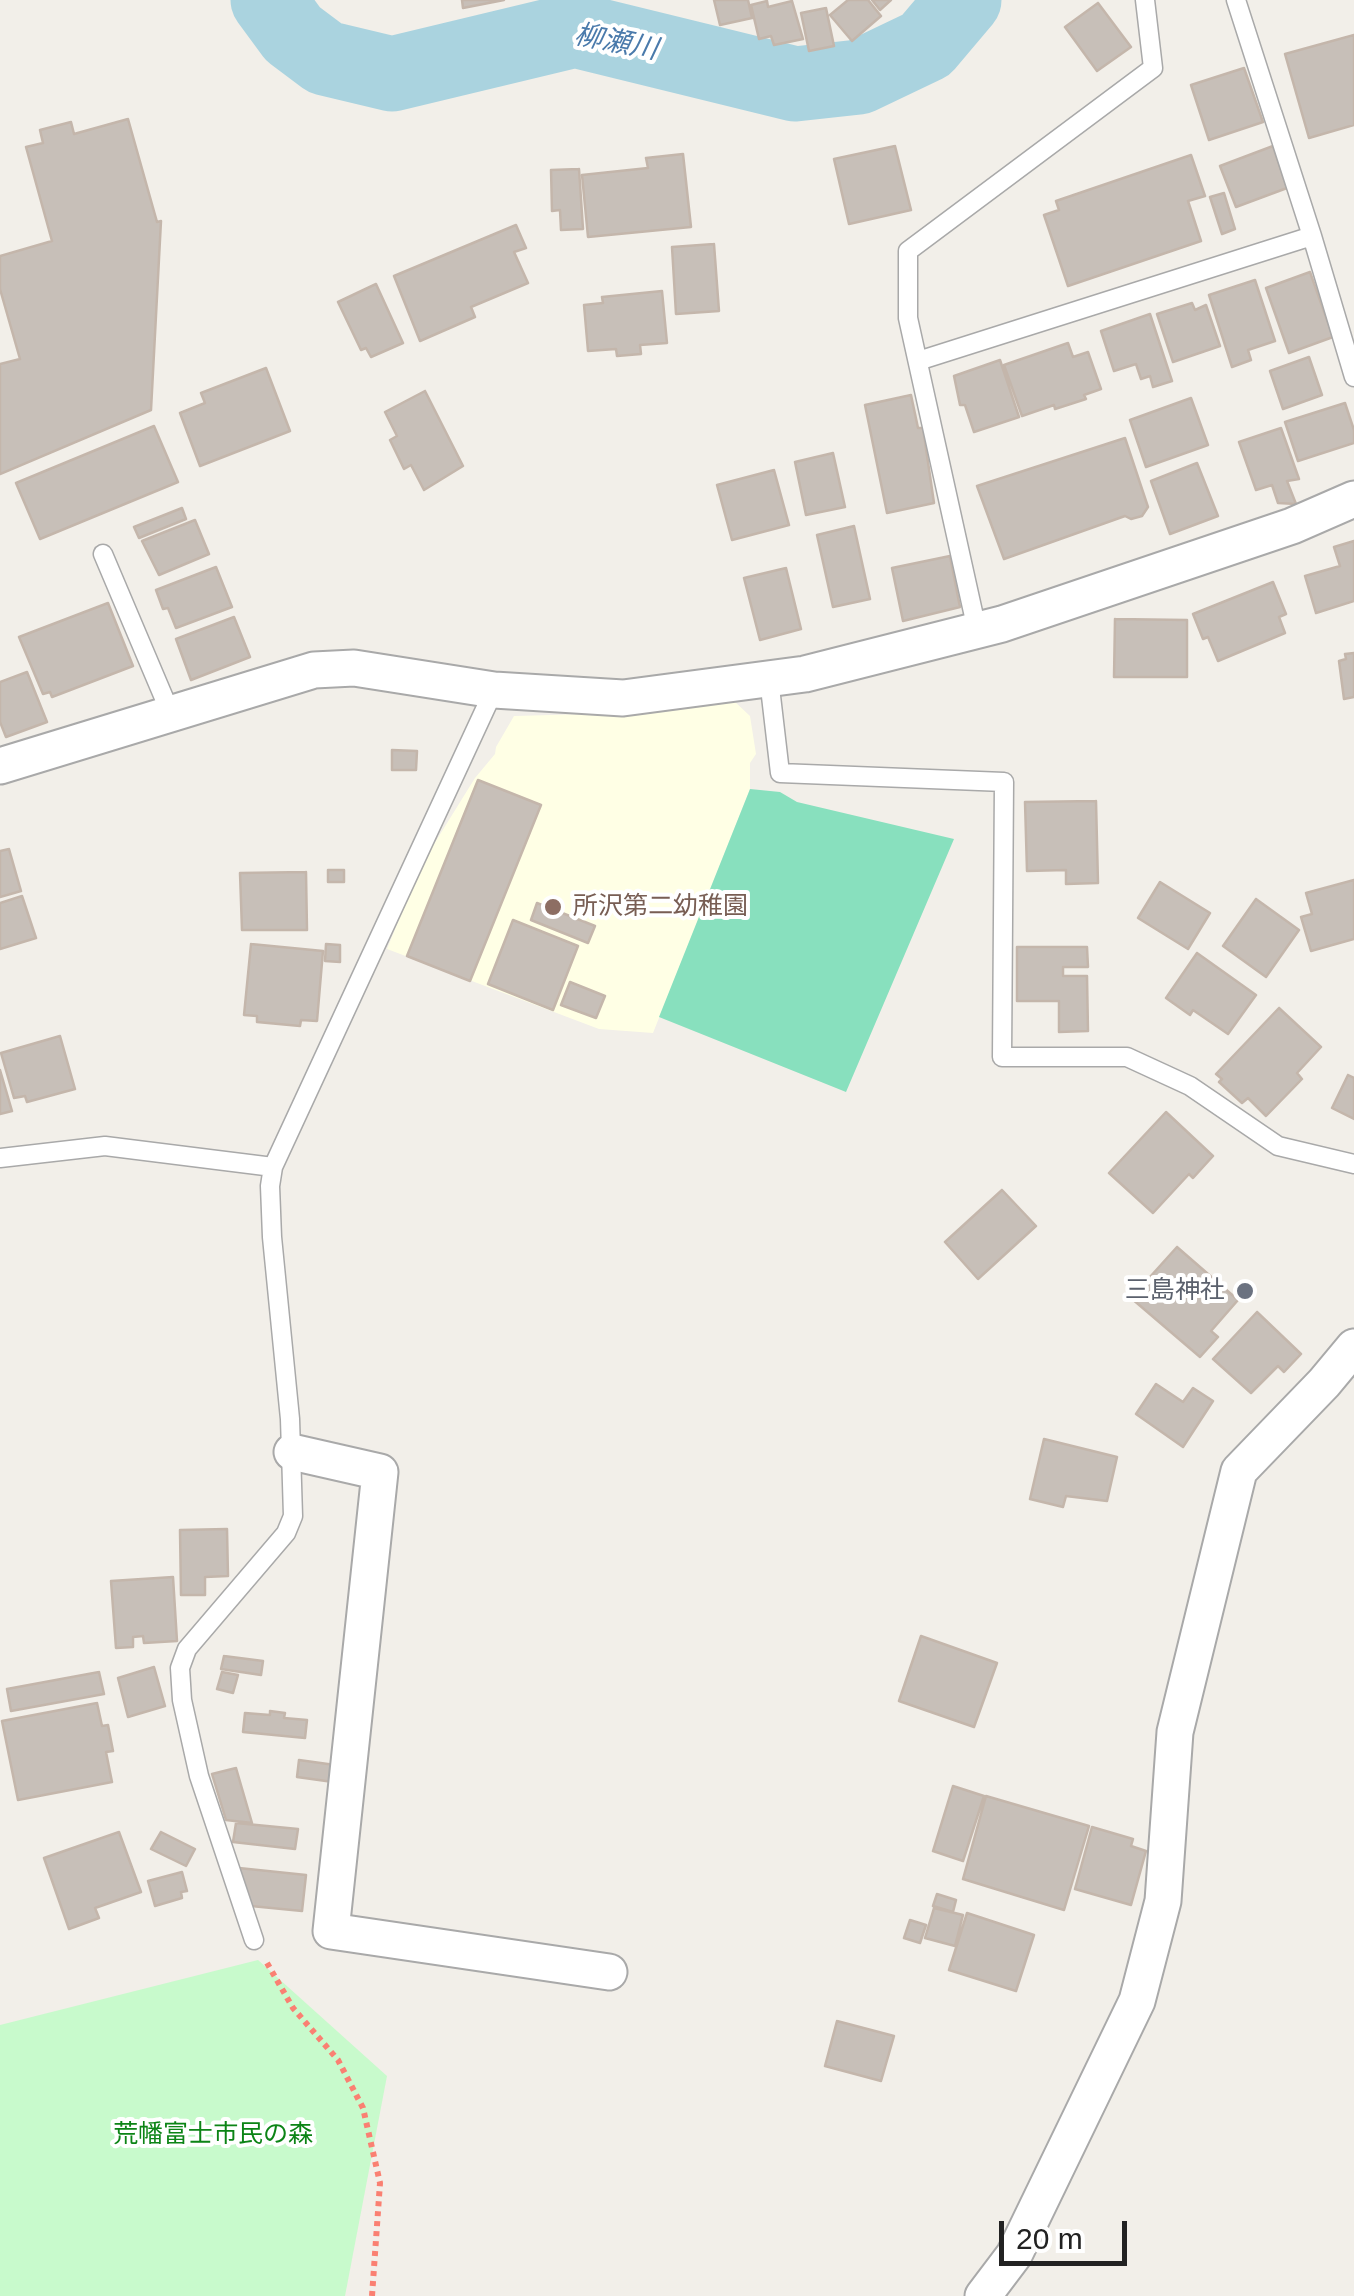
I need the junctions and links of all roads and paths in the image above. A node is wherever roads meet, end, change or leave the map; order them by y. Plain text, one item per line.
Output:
1 (1145, 0) edge
2 (1236, 0) edge
3 (1312, 236) junction
4 (918, 361) junction
5 (1354, 377) edge
6 (1354, 499) edge
7 (103, 554) dead end
8 (977, 630) junction
9 (768, 679) junction
10 (494, 690) junction
11 (170, 712) junction
12 (0, 766) edge
13 (0, 1158) edge
14 (1354, 1164) edge
15 (273, 1167) junction
16 (1354, 1347) edge
17 (292, 1452) junction
18 (254, 1940) joint
19 (608, 1972) dead end
20 (372, 2296) edge
21 (983, 2296) edge

1 - 4 lane
2 - 3 lane
3 - 4 lane
3 - 5 lane
4 - 8 lane
6 - 8 street
7 - 11 lane
8 - 9 street
9 - 10 street
9 - 14 lane
10 - 11 street
10 - 15 lane
11 - 12 street
13 - 15 lane
15 - 17 lane
16 - 21 street
17 - 18 lane
17 - 19 street
18 - 20 path

